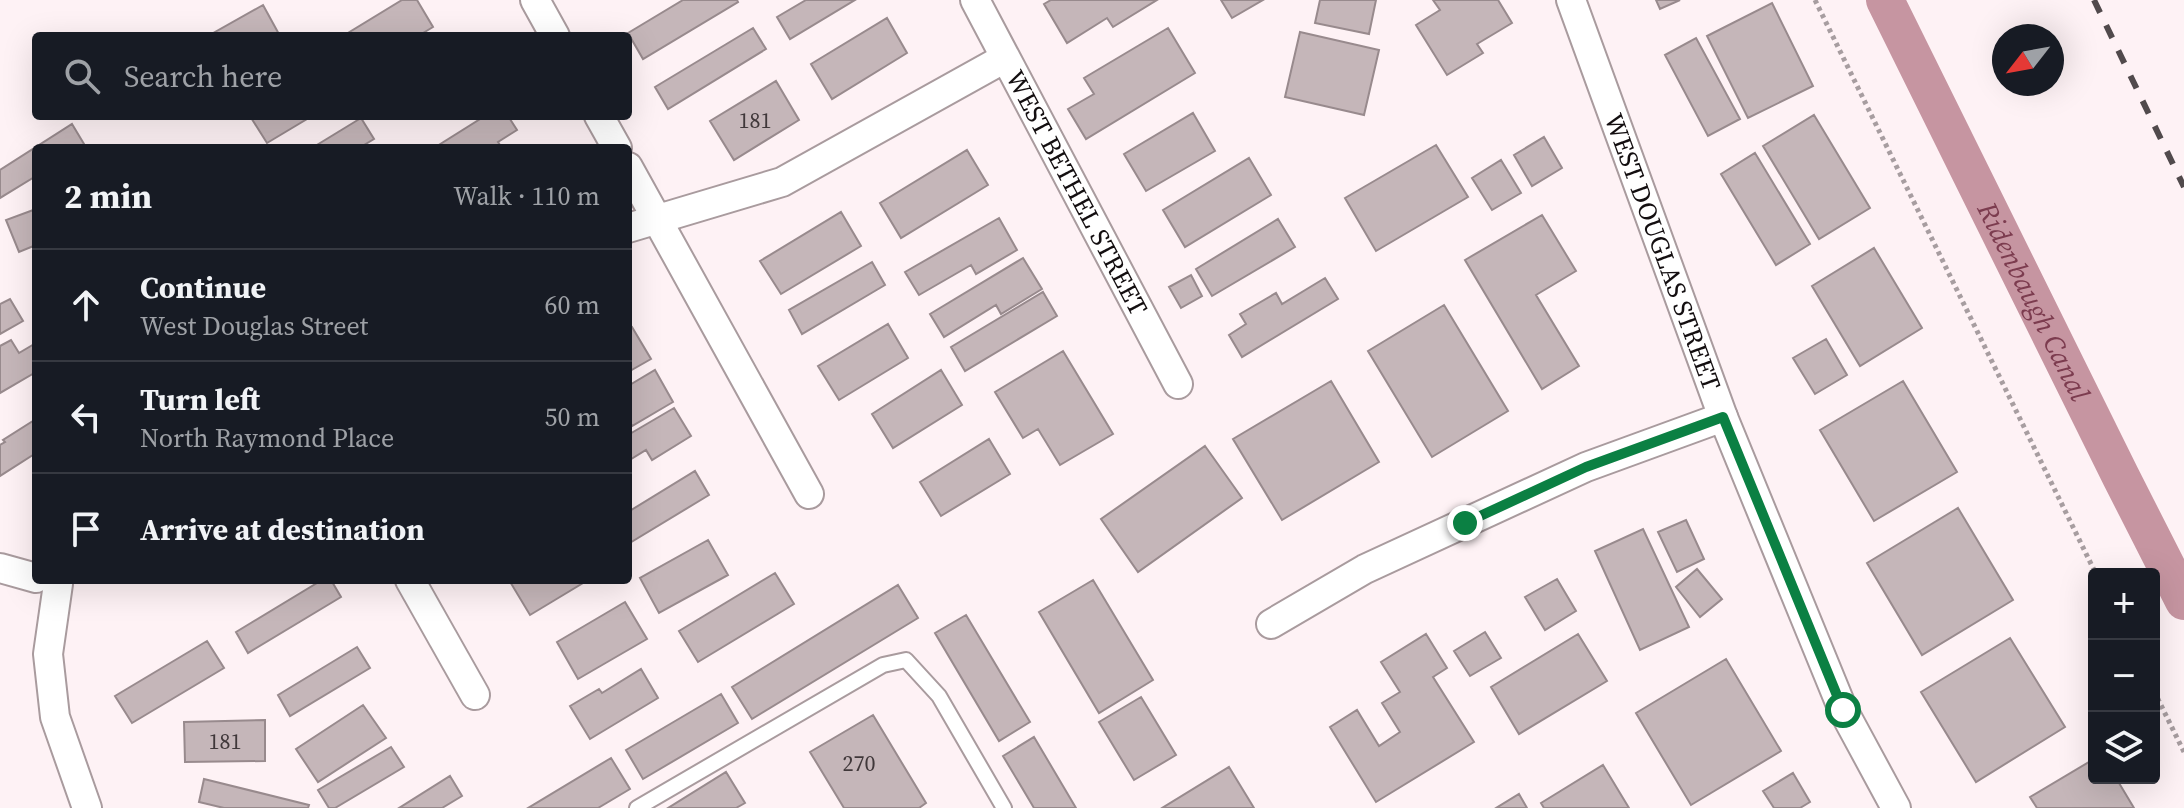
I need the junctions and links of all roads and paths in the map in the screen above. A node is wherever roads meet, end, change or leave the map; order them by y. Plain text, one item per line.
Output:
1 (535, 0) edge
2 (975, 0) edge
3 (1571, 0) edge
4 (1815, 0) edge
5 (553, 32) edge
6 (1005, 58) junction
7 (601, 120) edge
8 (615, 144) edge
9 (632, 174) edge
10 (658, 220) junction
11 (632, 227) edge
12 (1178, 384) dead end
13 (1723, 417) junction
14 (809, 494) dead end
15 (0, 568) edge
16 (2093, 568) edge
17 (32, 576) edge
18 (52, 584) edge
19 (412, 584) edge
20 (1271, 624) dead end
21 (475, 695) dead end
22 (2160, 703) edge
23 (2184, 752) edge
24 (87, 808) edge
25 (637, 808) edge
26 (1004, 808) edge
27 (1896, 808) edge

1 - 5 street
2 - 6 street, WEST BETHEL STREET
3 - 13 street, WEST DOUGLAS STREET
4 - 16 path
6 - 10 street
6 - 12 street, WEST BETHEL STREET
7 - 8 street
9 - 10 street
10 - 11 street
10 - 14 street
13 - 20 street
13 - 27 street, WEST DOUGLAS STREET
15 - 17 street
18 - 24 street
19 - 21 street
22 - 23 path
25 - 26 lane

